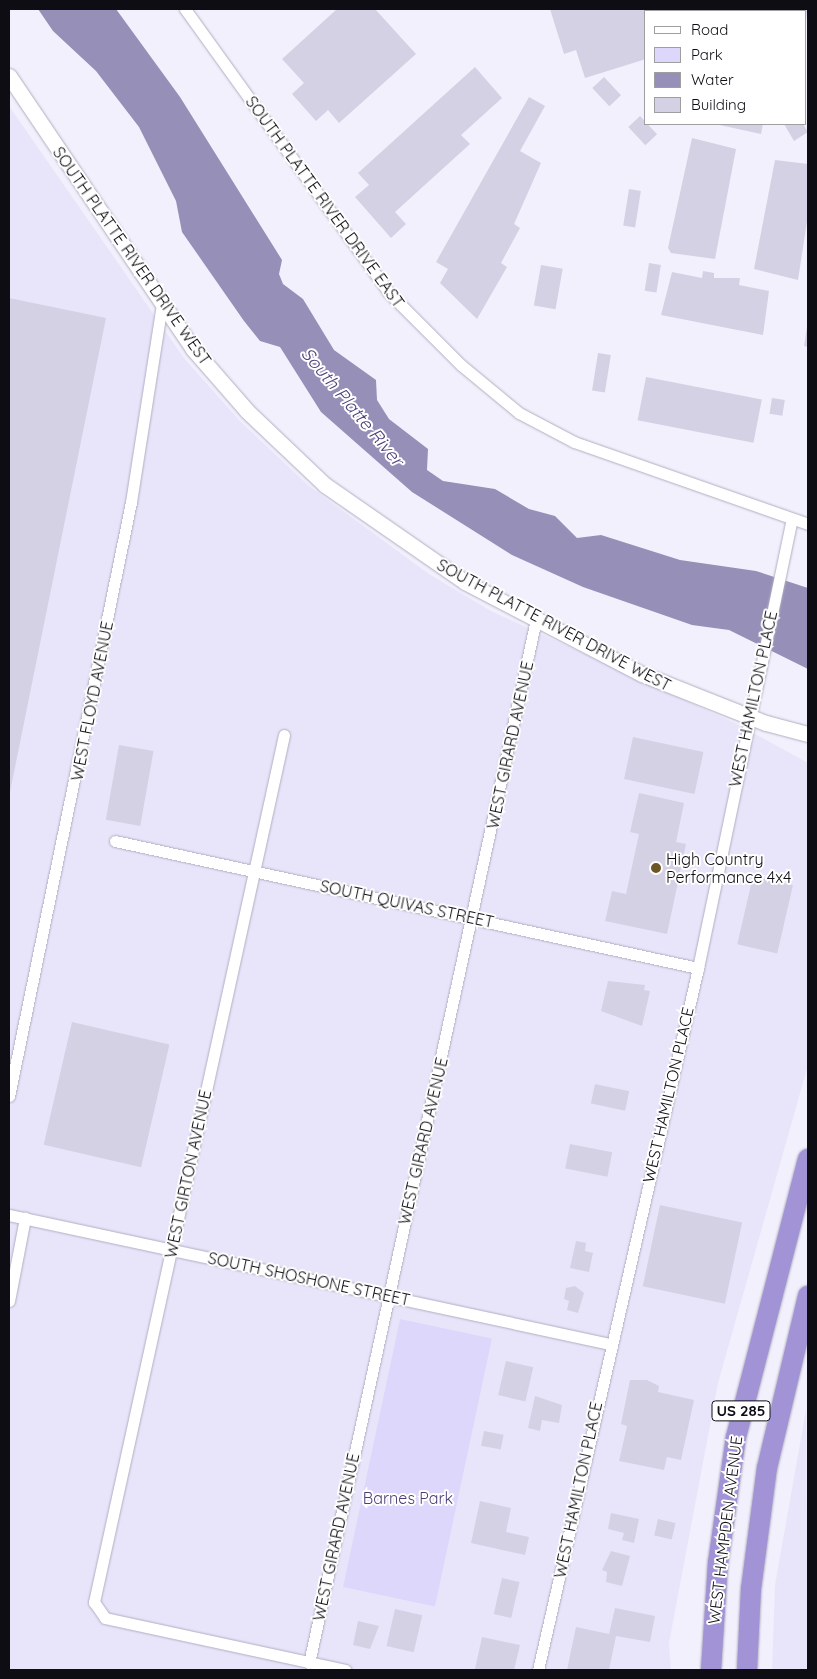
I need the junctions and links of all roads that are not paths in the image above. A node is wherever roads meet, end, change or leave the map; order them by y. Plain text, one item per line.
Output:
1 (185, 9) edge
2 (9, 76) edge
3 (162, 304) junction
4 (792, 519) junction
5 (808, 524) edge
6 (536, 619) junction
7 (748, 716) junction
8 (808, 734) edge
9 (284, 735) dead end
10 (115, 841) dead end
11 (256, 871) junction
12 (473, 919) junction
13 (698, 968) junction
14 (9, 1096) edge
15 (808, 1159) edge
16 (9, 1215) edge
17 (25, 1218) junction
18 (171, 1250) junction
19 (389, 1296) junction
20 (808, 1296) edge
21 (9, 1301) edge
22 (610, 1344) junction
23 (309, 1663) junction
24 (344, 1670) edge
25 (538, 1670) edge
26 (711, 1670) edge
27 (747, 1670) edge

1 - 4 street, SOUTH PLATTE RIVER DRIVE EAST
2 - 3 street, SOUTH PLATTE RIVER DRIVE WEST
3 - 6 street, SOUTH PLATTE RIVER DRIVE WEST
3 - 14 street, WEST FLOYD AVENUE
4 - 5 street, SOUTH PLATTE RIVER DRIVE EAST
4 - 7 street, WEST HAMILTON PLACE
6 - 7 street, SOUTH PLATTE RIVER DRIVE WEST
6 - 12 street, WEST GIRARD AVENUE
7 - 8 street, SOUTH PLATTE RIVER DRIVE WEST
7 - 13 street, WEST HAMILTON PLACE
9 - 11 street, WEST GIRTON AVENUE
10 - 11 street, SOUTH QUIVAS STREET
11 - 12 street, SOUTH QUIVAS STREET
11 - 18 street, WEST GIRTON AVENUE
12 - 13 street, SOUTH QUIVAS STREET
12 - 19 street, WEST GIRARD AVENUE
13 - 22 street, WEST HAMILTON PLACE
15 - 26 highway, WEST HAMPDEN AVENUE / US 285
16 - 17 street, SOUTH SHOSHONE STREET
17 - 18 street, SOUTH SHOSHONE STREET
17 - 21 street
18 - 19 street, SOUTH SHOSHONE STREET
18 - 23 street, WEST GIRTON AVENUE
19 - 22 street, SOUTH SHOSHONE STREET
19 - 23 street, WEST GIRARD AVENUE
20 - 27 highway, WEST HAMPDEN AVENUE / US 285
22 - 25 street, WEST HAMILTON PLACE
23 - 24 street

